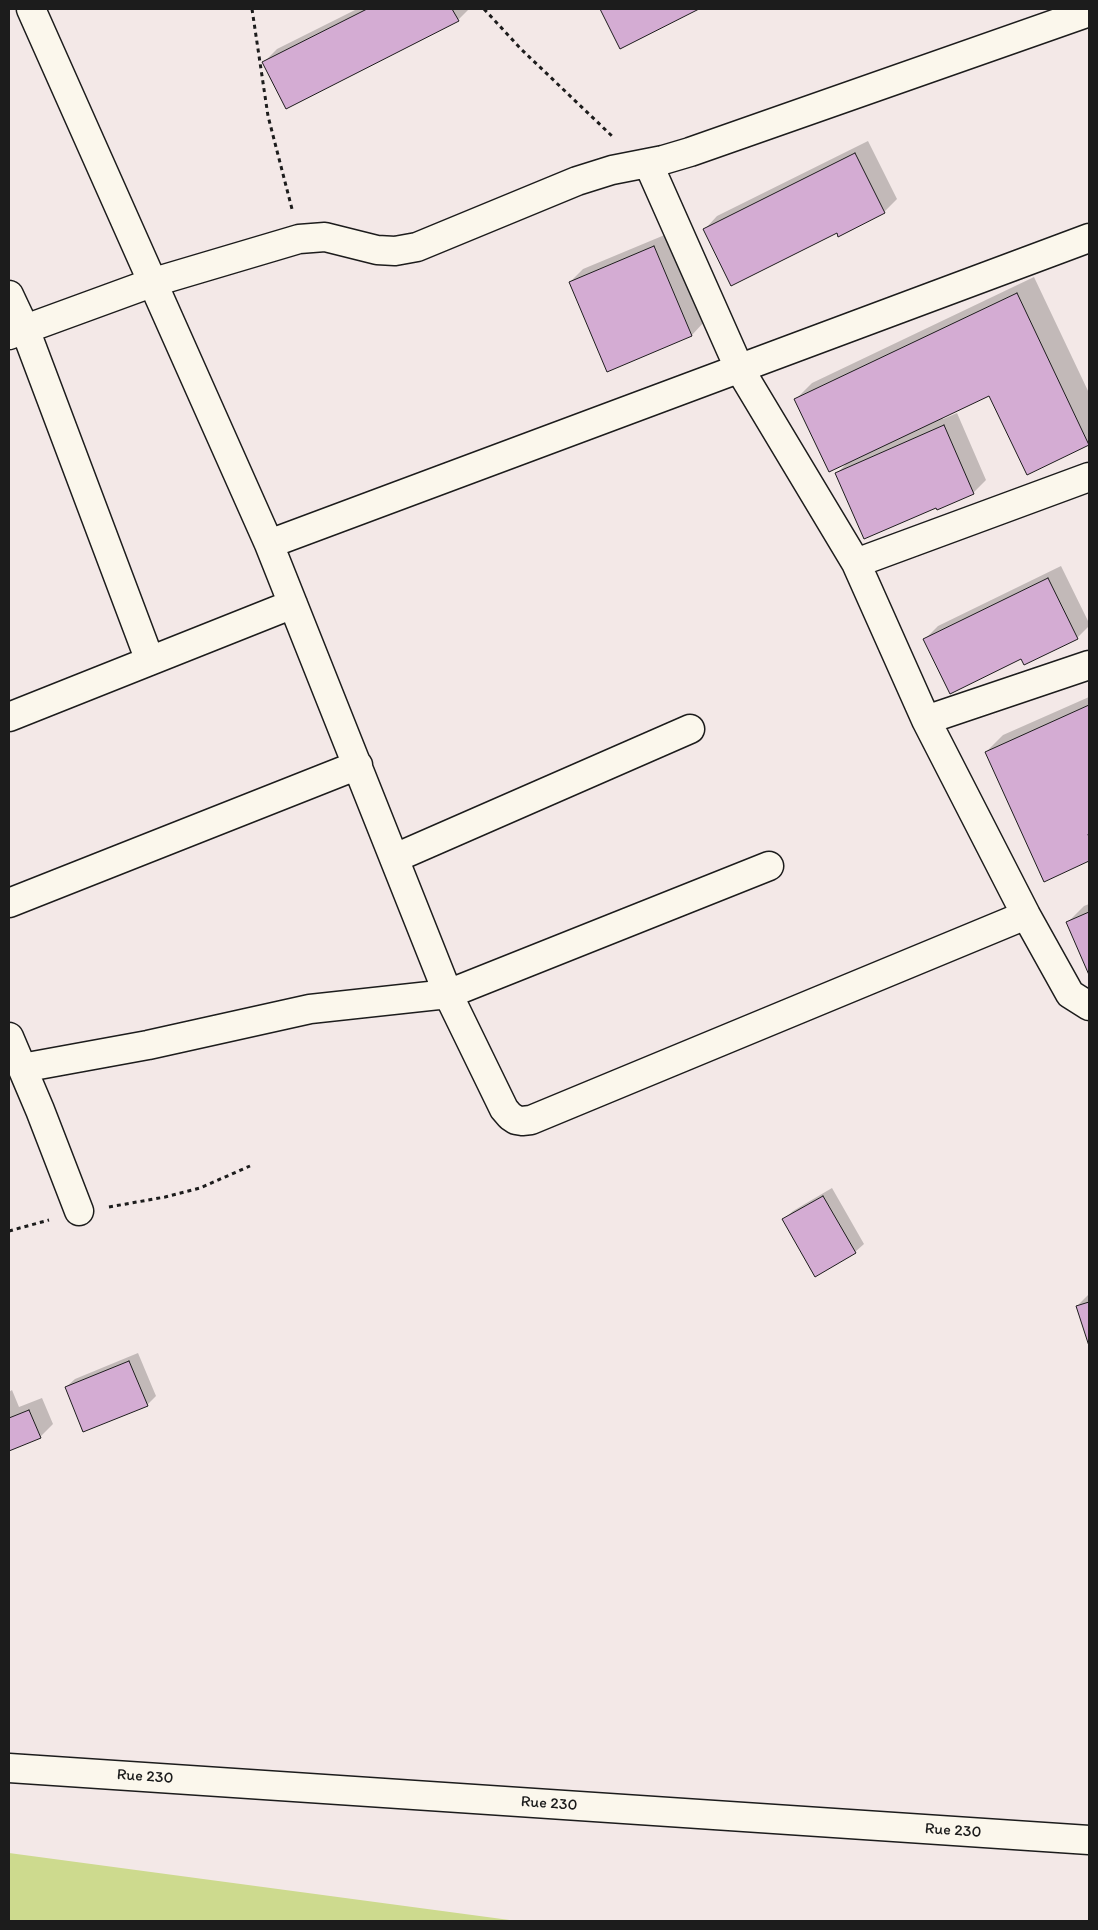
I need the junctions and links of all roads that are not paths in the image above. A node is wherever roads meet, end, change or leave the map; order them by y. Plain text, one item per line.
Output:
1 (31, 9) edge
2 (1089, 12) edge
3 (648, 163) junction
4 (1089, 238) edge
5 (154, 282) junction
6 (9, 295) edge
7 (13, 333) edge
8 (738, 368) junction
9 (1089, 477) edge
10 (269, 544) junction
11 (856, 563) junction
12 (293, 604) junction
13 (150, 661) junction
14 (1089, 665) edge
15 (9, 717) edge
16 (926, 720) junction
17 (690, 729) dead end
18 (358, 765) junction
19 (395, 858) junction
20 (769, 866) dead end
21 (9, 903) edge
22 (1026, 915) junction
23 (448, 994) junction
24 (1089, 1006) edge
25 (9, 1037) edge
26 (22, 1068) junction
27 (79, 1211) road end
28 (9, 1768) edge
29 (1089, 1840) edge

1 - 5 street
2 - 3 street
3 - 5 street
3 - 8 street
4 - 8 street
5 - 7 street
5 - 10 street
6 - 7 street
7 - 13 street
8 - 10 street
8 - 11 street
9 - 11 street
10 - 12 street
11 - 16 street
12 - 13 street
12 - 18 street
13 - 15 street
14 - 16 street
16 - 22 street
17 - 19 street
18 - 19 street
18 - 21 street
19 - 23 street
20 - 23 street
22 - 23 street
22 - 24 street
23 - 26 street
25 - 26 street
26 - 27 street
28 - 29 street, Rue 230

